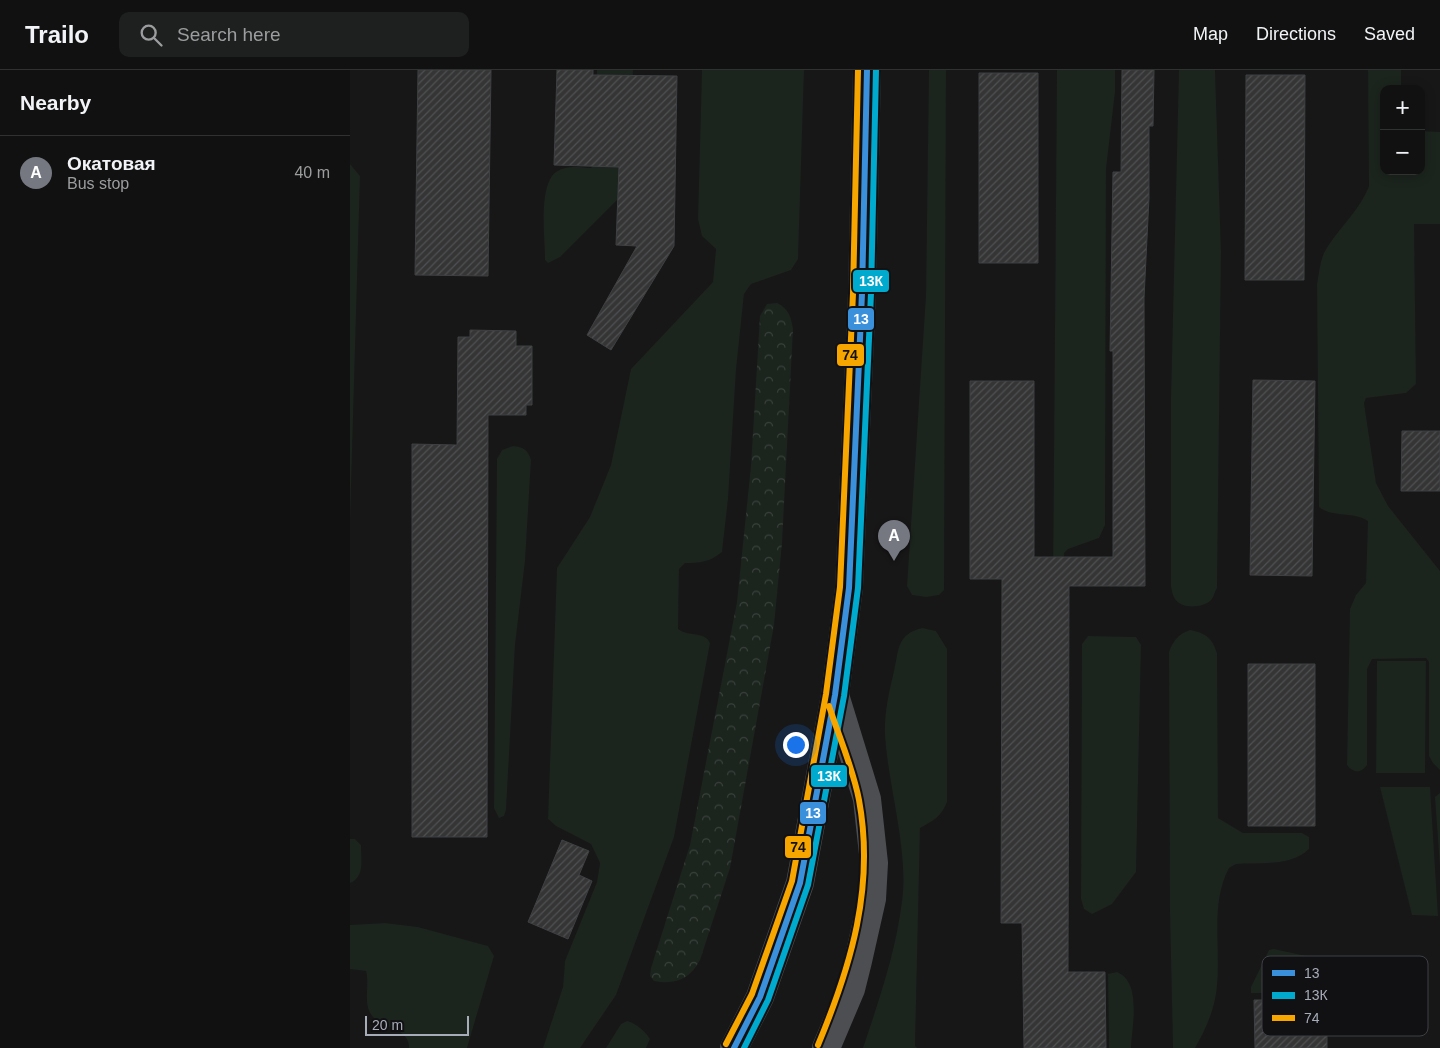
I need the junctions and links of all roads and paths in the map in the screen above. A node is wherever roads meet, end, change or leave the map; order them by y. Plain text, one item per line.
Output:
1 (866, 70) edge
2 (835, 695) junction
3 (734, 1048) edge
4 (826, 1048) edge

1 - 2 main road
2 - 3 main road
2 - 4 highway

